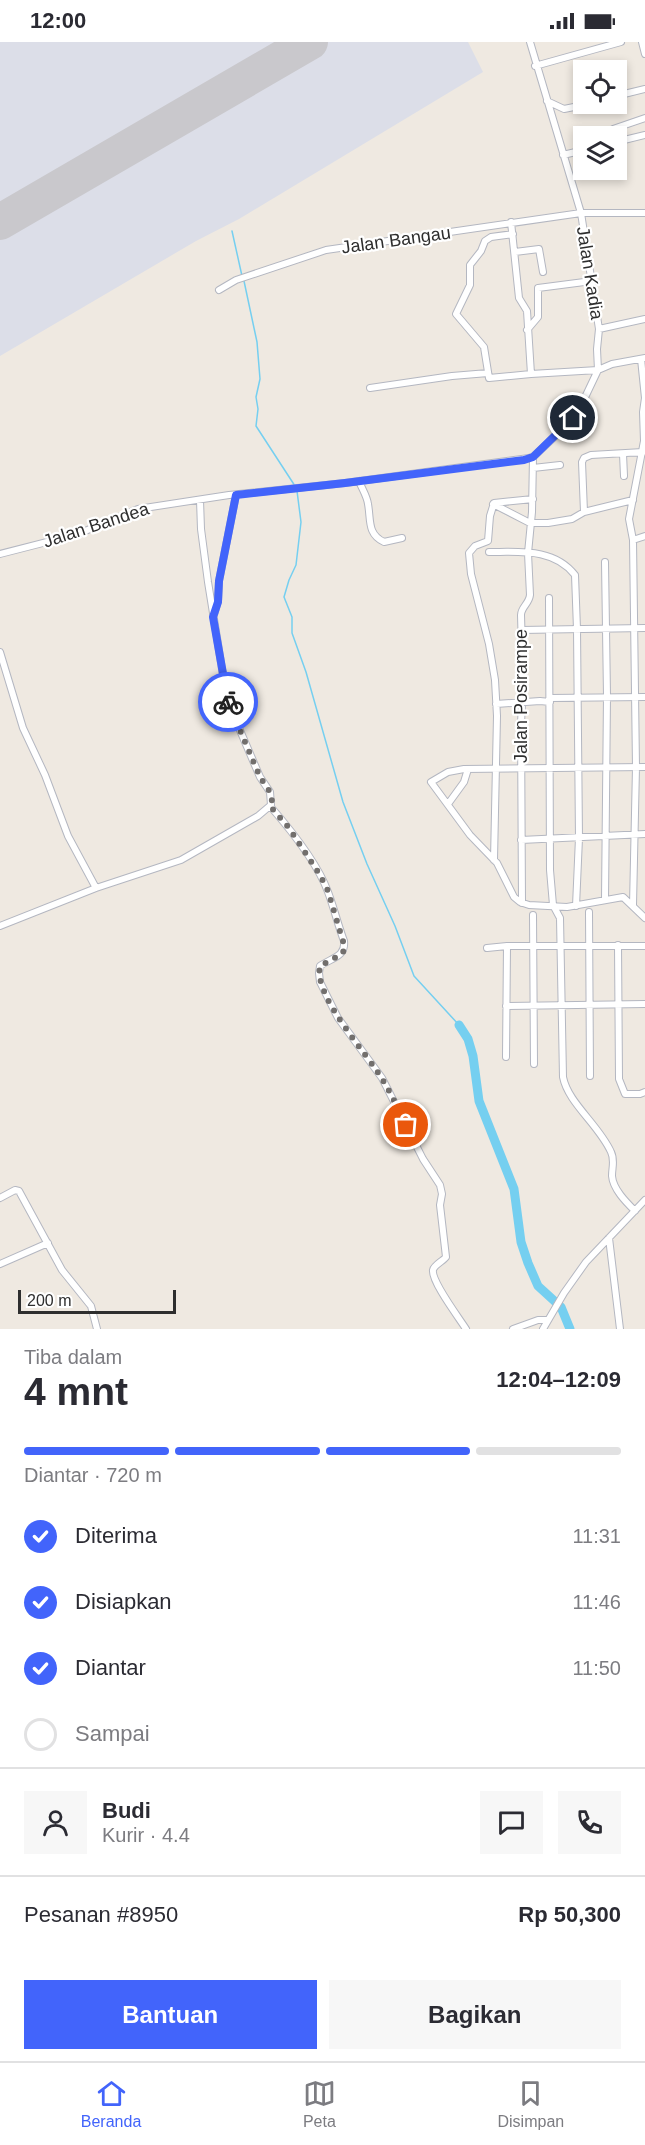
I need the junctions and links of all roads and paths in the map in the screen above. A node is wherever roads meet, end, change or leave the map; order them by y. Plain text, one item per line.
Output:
1 (530, 42) edge
2 (621, 42) edge
3 (642, 42) edge
4 (645, 54) edge
5 (536, 66) junction
6 (645, 89) edge
7 (627, 93) edge
8 (547, 101) junction
9 (573, 108) edge
10 (645, 118) edge
11 (622, 126) edge
12 (645, 135) edge
13 (627, 139) edge
14 (573, 153) edge
15 (563, 155) junction
16 (581, 213) junction
17 (645, 213) edge
18 (512, 222) junction
19 (513, 234) junction
20 (514, 252) junction
21 (543, 272) dead end
22 (592, 281) junction
23 (219, 290) dead end
24 (645, 319) edge
25 (599, 329) junction
26 (527, 330) junction
27 (643, 358) edge
28 (598, 370) junction
29 (488, 373) junction
30 (531, 375) junction
31 (370, 388) dead end
32 (645, 441) edge
33 (643, 452) junction
34 (623, 454) junction
35 (533, 457) junction
36 (561, 465) dead end
37 (532, 468) junction
38 (624, 476) dead end
39 (359, 481) junction
40 (233, 495) junction
41 (533, 499) junction
42 (200, 500) junction
43 (633, 501) junction
44 (493, 504) junction
45 (584, 512) junction
46 (530, 523) junction
47 (645, 536) edge
48 (402, 538) dead end
49 (633, 540) junction
50 (489, 552) dead end
51 (528, 552) junction
52 (0, 554) edge
53 (605, 562) dead end
54 (549, 598) dead end
55 (213, 617) junction
56 (635, 628) junction
57 (645, 628) edge
58 (550, 629) junction
59 (577, 629) junction
60 (607, 629) junction
61 (521, 630) junction
62 (0, 652) edge
63 (608, 696) junction
64 (578, 697) junction
65 (636, 697) junction
66 (645, 697) edge
67 (550, 700) junction
68 (523, 703) junction
69 (496, 705) junction
70 (549, 767) junction
71 (607, 767) junction
72 (636, 767) junction
73 (645, 767) edge
74 (578, 768) junction
75 (468, 769) junction
76 (495, 769) junction
77 (521, 769) junction
78 (448, 804) junction
79 (270, 806) junction
80 (645, 834) edge
81 (635, 835) junction
82 (606, 837) junction
83 (579, 838) junction
84 (549, 839) junction
85 (521, 840) junction
86 (494, 860) junction
87 (96, 888) junction
88 (605, 900) junction
89 (522, 903) junction
90 (553, 905) junction
91 (633, 905) junction
92 (576, 906) junction
93 (589, 912) dead end
94 (533, 915) dead end
95 (645, 918) edge
96 (0, 926) edge
97 (590, 945) junction
98 (618, 945) junction
99 (507, 946) junction
100 (534, 946) junction
101 (561, 946) junction
102 (645, 946) edge
103 (487, 948) dead end
104 (618, 1003) junction
105 (562, 1004) junction
106 (590, 1004) junction
107 (645, 1004) edge
108 (534, 1005) junction
109 (506, 1006) junction
110 (506, 1058) dead end
111 (534, 1064) dead end
112 (590, 1076) dead end
113 (645, 1092) edge
114 (0, 1198) edge
115 (645, 1200) edge
116 (635, 1211) junction
117 (609, 1238) junction
118 (48, 1243) junction
119 (0, 1264) edge
120 (548, 1320) junction
121 (97, 1329) edge
122 (466, 1329) edge
123 (513, 1329) edge
124 (543, 1329) edge
125 (620, 1329) edge

1 - 5 street
2 - 5 street
3 - 4 street
5 - 8 street
6 - 7 street
8 - 9 street
8 - 15 street
10 - 11 street
12 - 13 street
14 - 15 street
15 - 16 street
16 - 17 street, Jalan Bangau
16 - 18 street, Jalan Bangau
16 - 22 street, Jalan Kadia
18 - 19 street
18 - 23 street, Jalan Bangau
19 - 20 street
19 - 29 street
20 - 21 street
20 - 26 street
22 - 25 street, Jalan Kadia
22 - 26 street
24 - 25 street
25 - 28 street, Jalan Kadia
26 - 30 street
27 - 28 street
27 - 32 street
28 - 30 street
28 - 35 street
29 - 30 street
29 - 31 street
32 - 33 street
33 - 34 street
33 - 43 street
34 - 38 street
34 - 45 street
35 - 37 street, Jalan Posirampe
35 - 39 street, Jalan Bandea
36 - 37 street
37 - 41 street, Jalan Posirampe
39 - 40 street, Jalan Bandea
39 - 48 street
40 - 42 street, Jalan Bandea
40 - 55 street
41 - 44 street
41 - 46 street, Jalan Posirampe
42 - 52 street, Jalan Bandea
42 - 55 street
43 - 45 street
43 - 49 street
44 - 46 street
44 - 69 street
45 - 46 street
46 - 51 street, Jalan Posirampe
47 - 49 street
49 - 56 street
50 - 51 street
51 - 59 street
51 - 61 street, Jalan Posirampe
53 - 60 street
54 - 58 street
55 - 79 street
56 - 57 street
56 - 60 street
56 - 65 street
58 - 59 street
58 - 61 street
58 - 67 street
59 - 60 street
59 - 64 street
60 - 63 street
61 - 68 street, Jalan Posirampe
62 - 87 street
63 - 64 street
63 - 65 street
63 - 71 street
64 - 67 street
64 - 74 street
65 - 66 street
65 - 72 street
67 - 68 street
67 - 70 street
68 - 69 street
68 - 77 street, Jalan Posirampe
69 - 76 street
70 - 74 street
70 - 77 street
70 - 84 street
71 - 72 street
71 - 74 street
71 - 82 street
72 - 73 street
72 - 81 street
74 - 83 street
75 - 76 street
75 - 78 street
75 - 78 street
76 - 77 street
76 - 86 street
77 - 85 street, Jalan Posirampe
78 - 86 street
79 - 87 street
79 - 122 street
80 - 81 street
81 - 82 street
81 - 91 street
82 - 83 street
82 - 88 street
83 - 84 street
83 - 92 street
84 - 85 street
84 - 90 street
85 - 89 street, Jalan Posirampe
86 - 89 street
87 - 96 street
88 - 91 street
88 - 92 street
89 - 90 street
90 - 92 street
90 - 101 street
91 - 95 street
93 - 97 street
94 - 100 street
97 - 98 street
97 - 101 street
97 - 106 street
98 - 102 street
98 - 104 street
99 - 100 street
99 - 103 street
99 - 109 street
100 - 101 street
100 - 108 street
101 - 105 street
104 - 106 street
104 - 107 street
104 - 113 street
105 - 106 street
105 - 108 street
105 - 116 street
106 - 112 street
108 - 109 street
108 - 111 street
109 - 110 street
114 - 118 street
115 - 116 street
116 - 117 street
117 - 120 street
117 - 125 street
118 - 119 street
118 - 121 street
120 - 123 street
120 - 124 street

